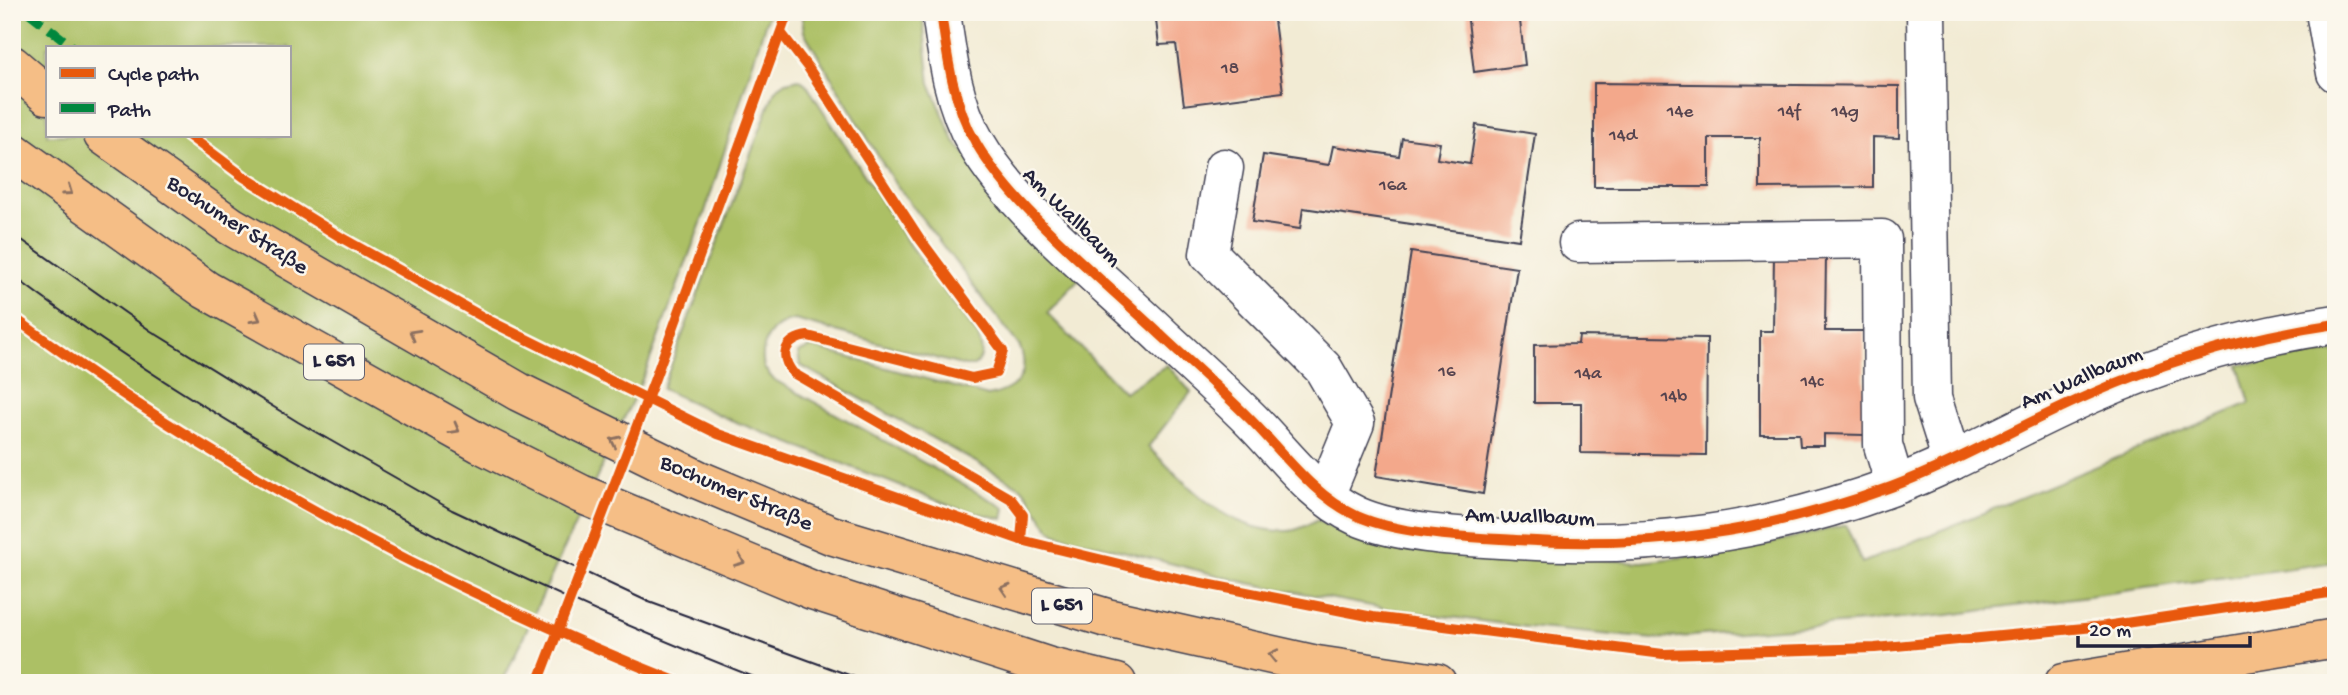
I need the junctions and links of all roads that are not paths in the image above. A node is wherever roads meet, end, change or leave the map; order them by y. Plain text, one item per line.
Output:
1 (941, 12) edge
2 (1926, 12) edge
3 (2325, 12) edge
4 (12, 65) edge
5 (2336, 73) edge
6 (46, 94) edge
7 (104, 136) edge
8 (12, 151) edge
9 (1224, 168) dead end
10 (1578, 243) dead end
11 (2336, 324) edge
12 (1952, 461) junction
13 (1895, 485) junction
14 (1325, 496) junction
15 (2336, 638) edge
16 (1117, 683) edge
17 (1437, 683) edge
18 (2064, 683) edge

1 - 14 street, Am Wallbaum
2 - 12 street
3 - 5 street
4 - 6 main road
17 -> 7 main road, Bochumer Straße / L 651
8 -> 16 main road, L 651
9 - 14 street
10 - 13 street
11 - 12 street, Am Wallbaum
12 - 13 street, Am Wallbaum
13 - 14 street, Am Wallbaum
15 - 18 main road

